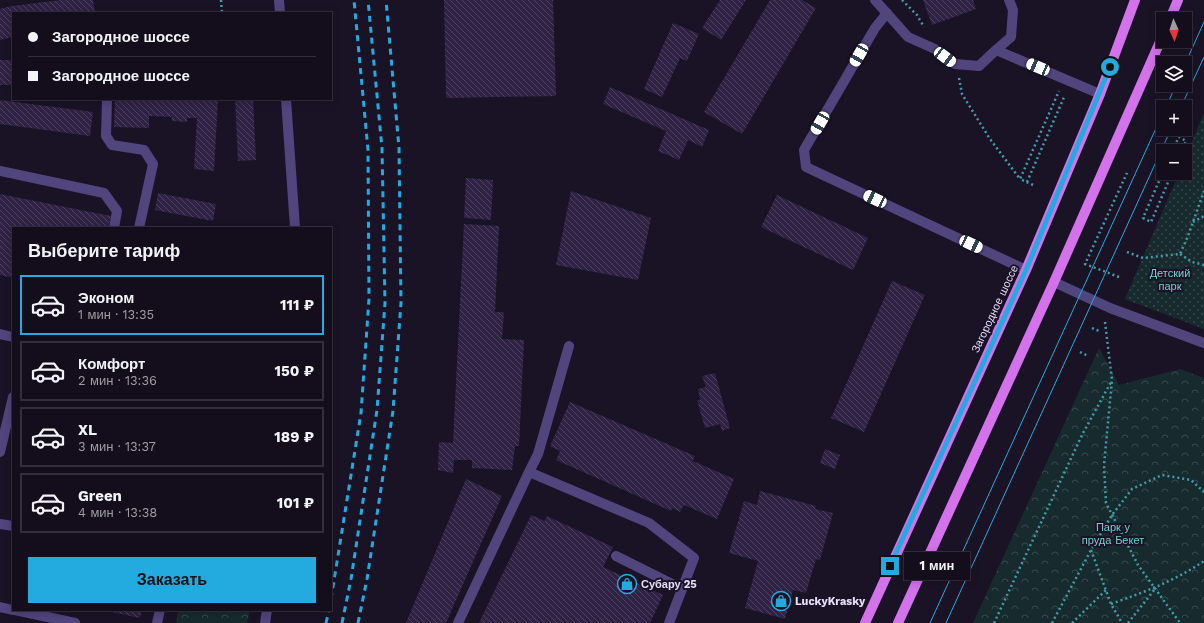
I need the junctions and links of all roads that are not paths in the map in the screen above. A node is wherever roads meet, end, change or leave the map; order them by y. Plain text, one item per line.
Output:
1 (279, 0) edge
2 (875, 0) edge
3 (1009, 0) edge
4 (1135, 0) edge
5 (1178, 0) edge
6 (280, 12) edge
7 (1173, 12) edge
8 (887, 13) junction
9 (1157, 48) edge
10 (996, 50) junction
11 (1100, 94) junction
12 (107, 100) edge
13 (286, 100) edge
14 (0, 171) edge
15 (114, 227) edge
16 (139, 227) edge
17 (295, 227) edge
18 (1026, 270) junction
19 (1054, 282) junction
20 (0, 334) edge
21 (12, 337) edge
22 (1204, 343) edge
23 (569, 346) dead end
24 (12, 401) edge
25 (0, 452) edge
26 (529, 472) junction
27 (0, 524) edge
28 (12, 526) edge
29 (616, 556) dead end
30 (682, 589) junction
31 (0, 607) edge
32 (12, 610) edge
33 (19, 611) edge
34 (160, 611) edge
35 (267, 611) edge
36 (75, 623) edge
37 (157, 623) edge
38 (265, 623) edge
39 (458, 623) edge
40 (669, 623) edge
41 (865, 623) edge
42 (898, 623) edge

1 - 6 lane
2 - 8 lane
3 - 10 lane
4 - 11 main road, Загородное шоссе
5 - 7 main road
8 - 10 lane
8 - 18 lane
9 - 19 main road
10 - 11 lane
11 - 18 main road, Загородное шоссе
12 - 16 lane
13 - 17 lane
14 - 15 lane
18 - 41 main road, Загородное шоссе
19 - 22 lane
19 - 42 main road
20 - 21 lane
23 - 26 lane
24 - 25 lane
26 - 30 lane
26 - 39 lane
27 - 28 lane
29 - 30 lane
30 - 40 lane
31 - 32 lane
33 - 36 lane
34 - 37 lane
35 - 38 lane

